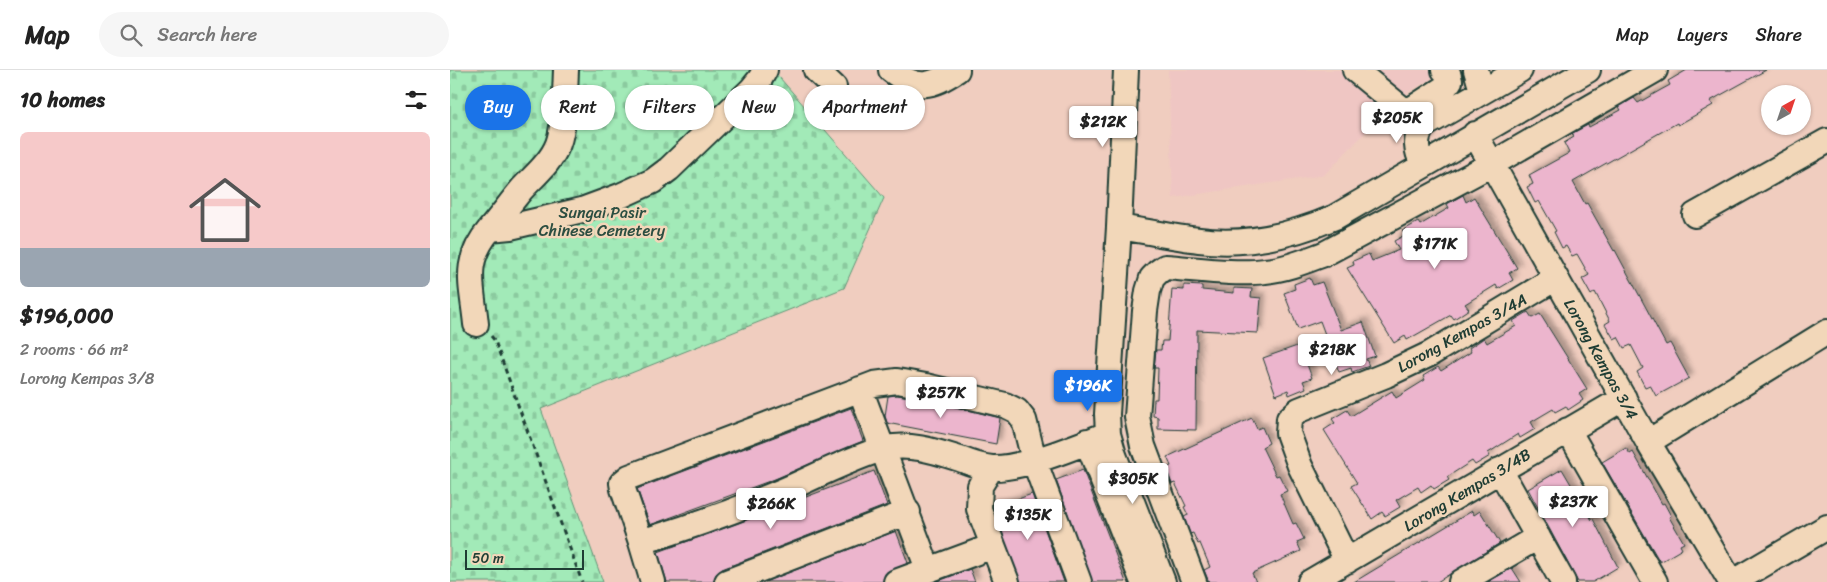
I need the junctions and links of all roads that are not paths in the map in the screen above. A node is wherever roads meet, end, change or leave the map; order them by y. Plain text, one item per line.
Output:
1 (566, 70) edge
2 (764, 70) edge
3 (816, 70) edge
4 (891, 70) edge
5 (957, 70) edge
6 (1126, 70) edge
7 (1355, 70) edge
8 (1444, 70) edge
9 (1520, 70) edge
10 (1588, 70) edge
11 (1655, 70) edge
12 (1479, 81) edge
13 (832, 85) edge
14 (1415, 119) junction
15 (1475, 134) junction
16 (1827, 140) edge
17 (1492, 164) junction
18 (1423, 165) junction
19 (1694, 214) dead end
20 (1119, 227) junction
21 (490, 229) junction
22 (1556, 278) junction
23 (476, 324) road end
24 (1827, 332) edge
25 (860, 389) junction
26 (1624, 398) junction
27 (1568, 430) junction
28 (1098, 438) junction
29 (1648, 442) junction
30 (883, 449) junction
31 (1034, 460) junction
32 (983, 466) junction
33 (1500, 470) junction
34 (908, 512) junction
35 (1827, 527) edge
36 (1538, 537) junction
37 (641, 542) junction
38 (993, 546) junction
39 (1347, 561) junction
40 (928, 569) junction
41 (653, 582) edge
42 (727, 582) edge
43 (896, 582) edge
44 (1007, 582) edge
45 (1079, 582) edge
46 (1143, 582) edge
47 (1163, 582) edge
48 (1194, 582) edge
49 (1310, 582) edge
50 (1461, 582) edge
51 (1564, 582) edge
52 (1655, 582) edge
53 (1732, 582) edge

1 - 21 street
2 - 21 street
3 - 13 street
4 - 5 street
6 - 20 street
7 - 14 street
8 - 14 street
9 - 12 street
10 - 15 street
11 - 17 street
12 - 14 street
14 - 18 street
15 - 17 street, Lorong Kempas 3/4
15 - 18 street
16 - 19 street
17 - 22 street, Lorong Kempas 3/4
17 - 48 street
18 - 20 street
20 - 28 street
21 - 23 street
22 - 26 street, Lorong Kempas 3/4
22 - 39 street, Lorong Kempas 3/4A
24 - 29 street
25 - 30 street
25 - 31 street
25 - 37 street
26 - 27 street, Lorong Kempas 3/4B
26 - 29 street, Lorong Kempas 3/4
27 - 33 street, Lorong Kempas 3/4B
27 - 52 street
28 - 31 street
28 - 46 street
28 - 47 street
29 - 53 street, Lorong Kempas 3/4
30 - 32 street
30 - 34 street
30 - 37 street
31 - 32 street
31 - 45 street
32 - 38 street
33 - 36 street
33 - 39 street, Lorong Kempas 3/4B
34 - 40 street
34 - 42 street
35 - 53 street
36 - 50 street
36 - 51 street
37 - 41 street
38 - 40 street
38 - 44 street
39 - 49 street, Lorong Kempas 3/4B
40 - 43 street

